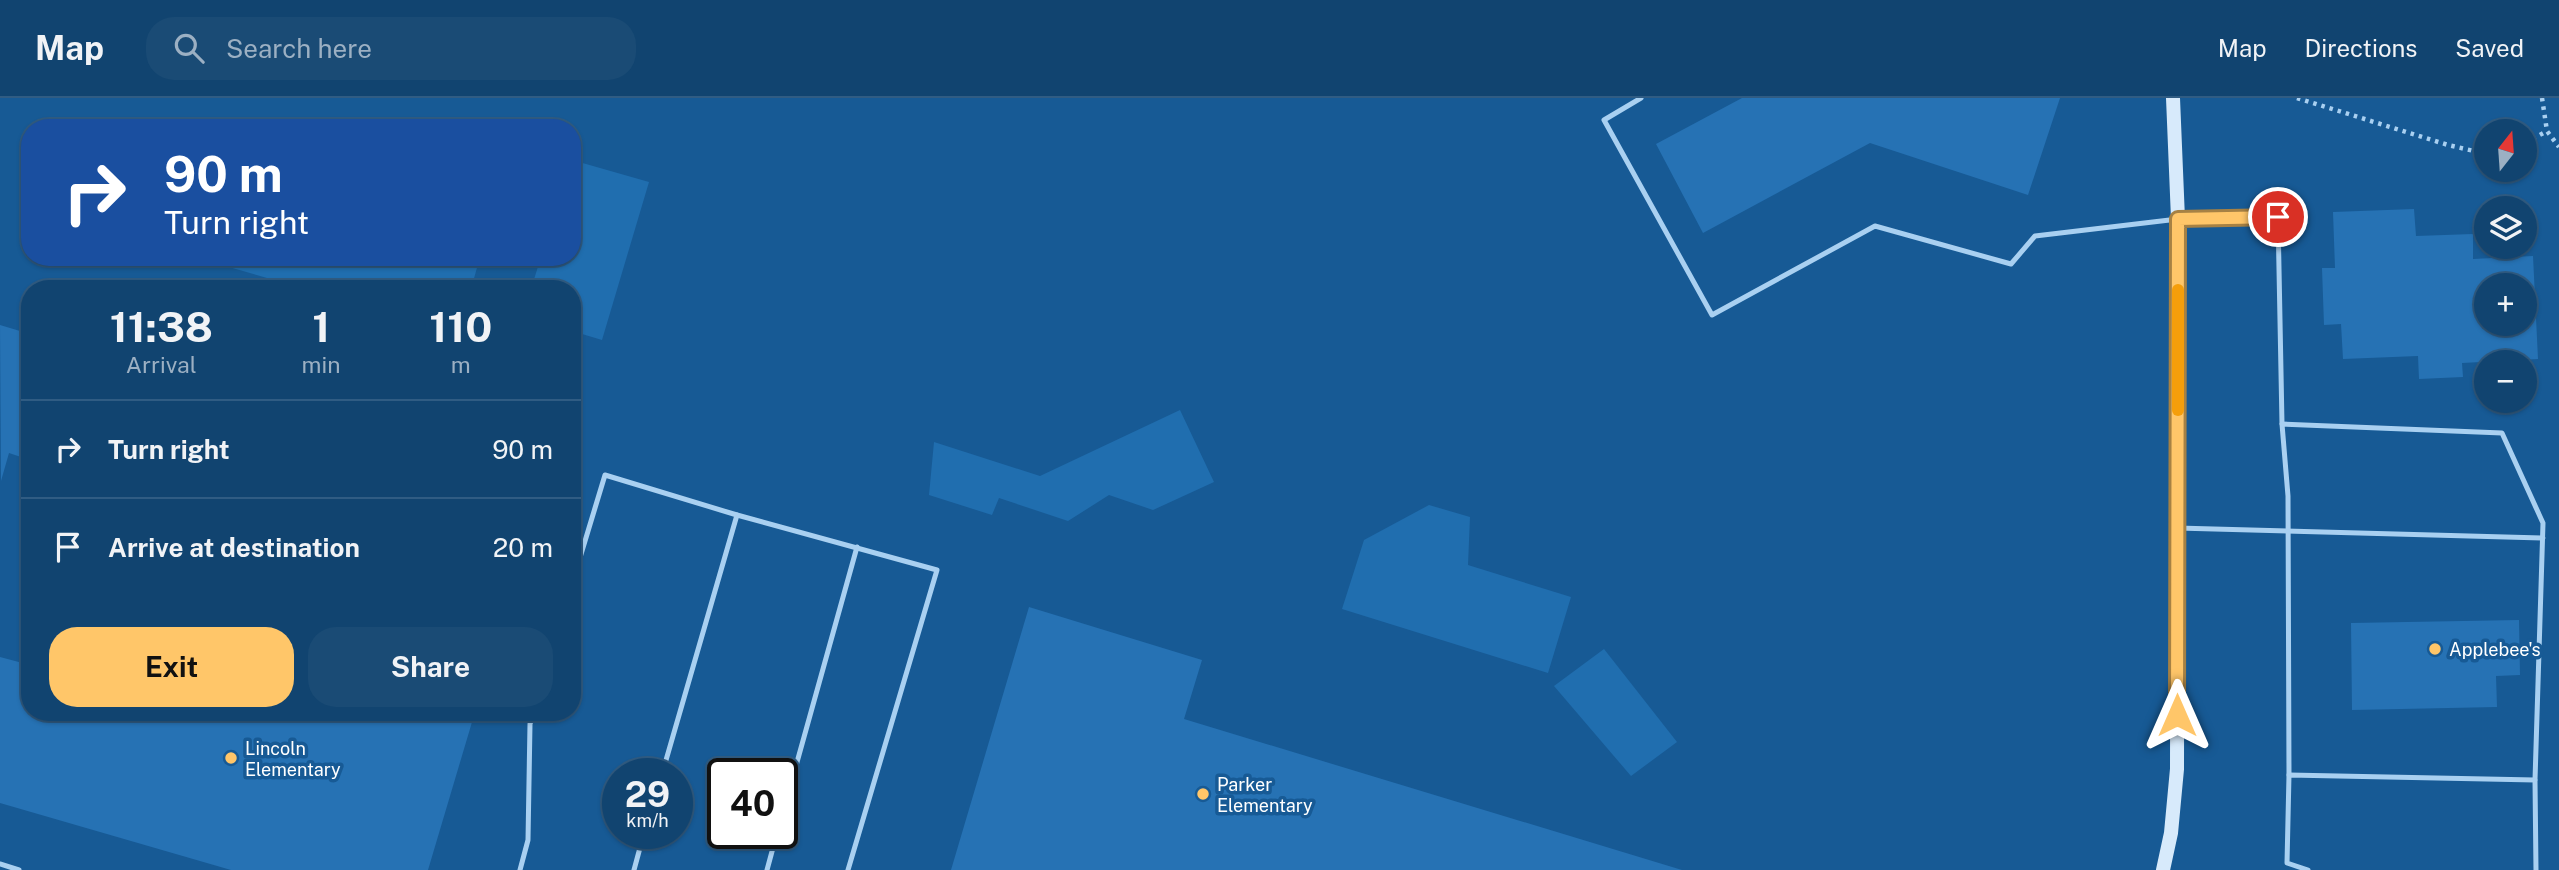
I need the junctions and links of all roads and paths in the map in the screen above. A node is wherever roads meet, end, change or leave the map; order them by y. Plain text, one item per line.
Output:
1 (1642, 98) edge
2 (2173, 98) edge
3 (2297, 98) edge
4 (2542, 98) edge
5 (2547, 131) junction
6 (2538, 136) edge
7 (2559, 147) edge
8 (2474, 150) edge
9 (2178, 219) junction
10 (2283, 425) junction
11 (737, 515) junction
12 (2178, 528) junction
13 (2288, 531) junction
14 (2543, 538) junction
15 (857, 547) junction
16 (581, 554) edge
17 (531, 721) edge
18 (667, 758) edge
19 (798, 759) edge
20 (2290, 775) junction
21 (2535, 780) junction
22 (640, 849) edge
23 (773, 849) edge
24 (0, 864) edge
25 (19, 870) edge
26 (520, 870) edge
27 (634, 870) edge
28 (767, 870) edge
29 (848, 870) edge
30 (2163, 870) edge
31 (2308, 870) edge
32 (2536, 870) edge

1 - 9 lane
2 - 9 street
3 - 8 path
4 - 5 path
5 - 6 path
5 - 7 path
9 - 10 lane
9 - 12 street
10 - 13 lane
10 - 14 lane
11 - 15 lane
11 - 16 lane
11 - 18 lane
12 - 13 lane
12 - 30 street
13 - 14 lane
13 - 20 lane
14 - 21 lane
15 - 19 lane
15 - 29 lane
17 - 26 lane
20 - 21 lane
20 - 31 lane
21 - 32 lane
22 - 27 lane
23 - 28 lane
24 - 25 lane

